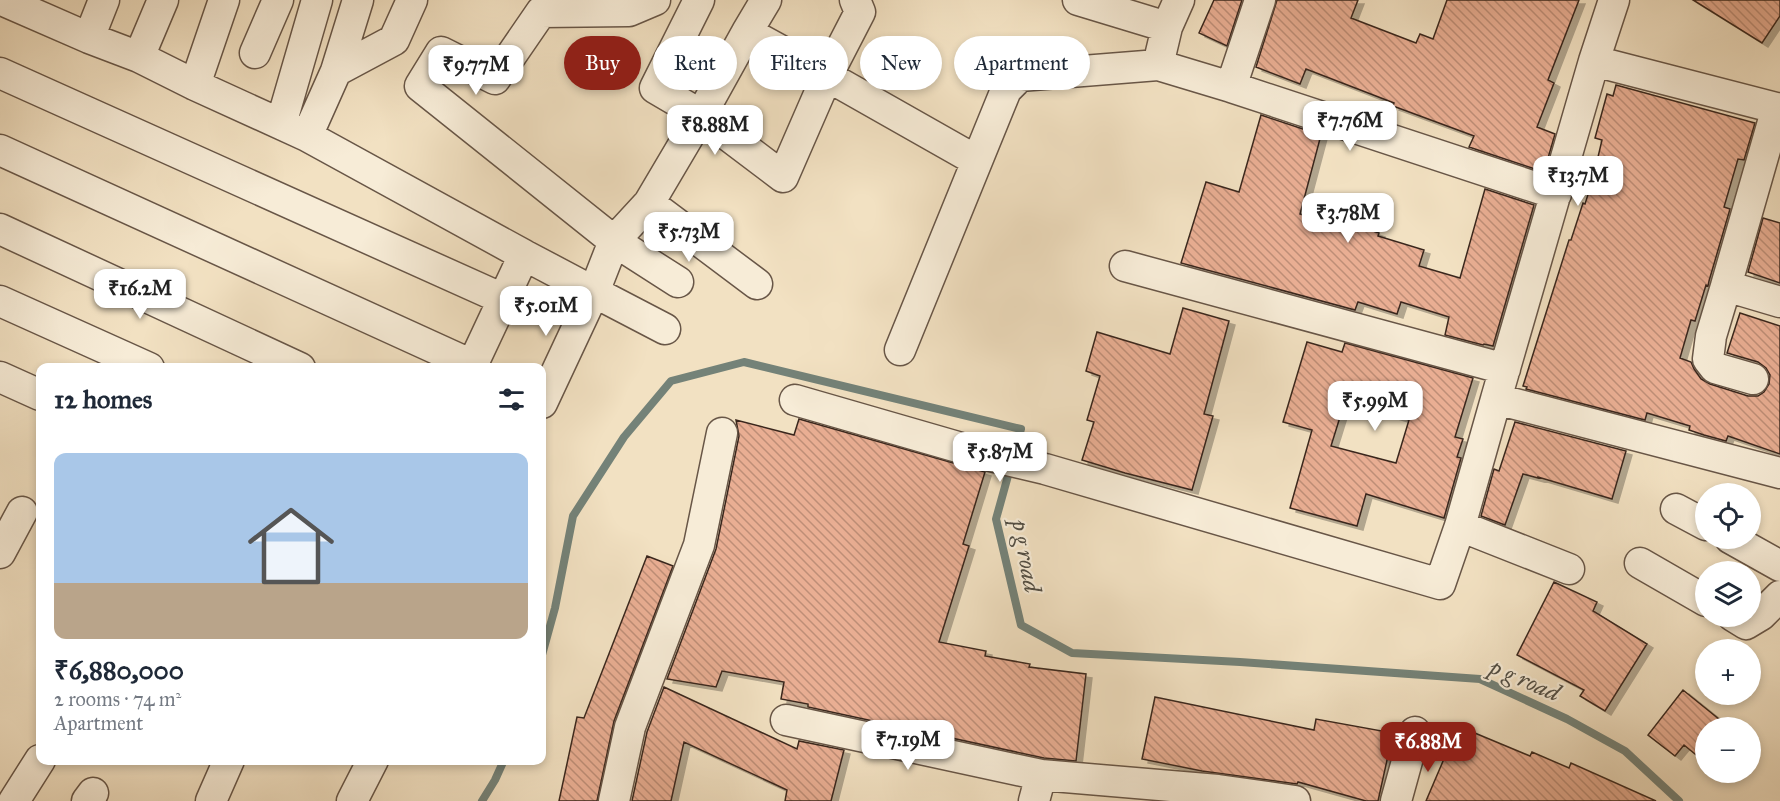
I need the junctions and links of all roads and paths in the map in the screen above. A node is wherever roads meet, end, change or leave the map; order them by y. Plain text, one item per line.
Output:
1 (2, 0) edge
2 (104, 0) edge
3 (163, 0) edge
4 (224, 0) edge
5 (278, 0) edge
6 (317, 0) edge
7 (358, 0) edge
8 (412, 0) edge
9 (655, 0) edge
10 (699, 0) edge
11 (766, 0) edge
12 (855, 0) edge
13 (1078, 0) edge
14 (1260, 0) edge
15 (1614, 0) edge
16 (0, 6) edge
17 (41, 8) edge
18 (1173, 13) edge
19 (747, 32) junction
20 (754, 36) edge
21 (848, 36) edge
22 (89, 38) junction
23 (255, 53) dead end
24 (140, 57) junction
25 (1594, 61) junction
26 (1158, 65) junction
27 (336, 71) junction
28 (0, 74) edge
29 (195, 85) junction
30 (1231, 87) junction
31 (848, 88) edge
32 (821, 90) edge
33 (1778, 109) edge
34 (700, 115) junction
35 (294, 130) junction
36 (0, 150) edge
37 (977, 161) junction
38 (1556, 194) junction
39 (649, 203) junction
40 (0, 229) edge
41 (614, 241) junction
42 (524, 255) junction
43 (1125, 266) dead end
44 (678, 282) dead end
45 (757, 284) dead end
46 (1726, 286) junction
47 (594, 292) junction
48 (503, 299) junction
49 (0, 301) edge
50 (1780, 302) edge
51 (665, 329) dead end
52 (900, 350) dead end
53 (138, 363) edge
54 (289, 363) edge
55 (464, 363) edge
56 (472, 363) edge
57 (1505, 369) junction
58 (0, 377) edge
59 (1753, 380) dead end
60 (36, 393) edge
61 (546, 394) edge
62 (1496, 399) junction
63 (795, 400) dead end
64 (722, 433) dead end
65 (1780, 473) edge
66 (1676, 509) dead end
67 (21, 511) edge
68 (1695, 519) edge
69 (1460, 526) junction
70 (1750, 549) edge
71 (0, 553) edge
72 (1640, 563) dead end
73 (1780, 566) edge
74 (1569, 569) dead end
75 (1695, 595) edge
76 (1780, 596) edge
77 (1761, 615) edge
78 (786, 720) dead end
79 (1415, 732) dead end
80 (37, 765) edge
81 (227, 765) edge
82 (370, 765) edge
83 (1037, 788) edge
84 (1217, 795) edge
85 (14, 801) edge
86 (211, 801) edge
87 (352, 801) edge
88 (614, 801) edge
89 (1295, 801) edge
90 (1395, 801) edge

1 - 16 street
1 - 17 street
2 - 22 street
3 - 24 street
4 - 29 street
5 - 23 street
6 - 35 street
7 - 27 street
8 - 27 street
9 - 41 street
10 - 34 street
11 - 19 street
12 - 21 street
13 - 18 street
14 - 30 street
15 - 25 street
17 - 22 street
18 - 26 street
19 - 20 street
19 - 34 street
22 - 24 street
24 - 29 street
25 - 33 street
25 - 38 street
26 - 30 street
26 - 37 street
27 - 35 street
28 - 48 street
29 - 35 street
30 - 38 street
31 - 37 street
32 - 34 street
33 - 46 street
34 - 39 street
35 - 42 street
36 - 55 street
37 - 52 street
38 - 57 street
39 - 41 street
39 - 45 street
40 - 54 street
41 - 44 street
41 - 47 street
42 - 47 street
42 - 48 street
43 - 57 street
46 - 50 street
46 - 59 street
47 - 51 street
47 - 61 street
48 - 56 street
49 - 53 street
57 - 62 street
58 - 60 street
62 - 65 street
62 - 69 street
63 - 69 street
64 - 88 street
66 - 68 street
67 - 71 street
69 - 74 street
70 - 73 street
72 - 75 street
76 - 77 street
78 - 83 street
79 - 90 street
80 - 85 street
81 - 86 street
82 - 87 street
83 - 84 street
84 - 89 street

